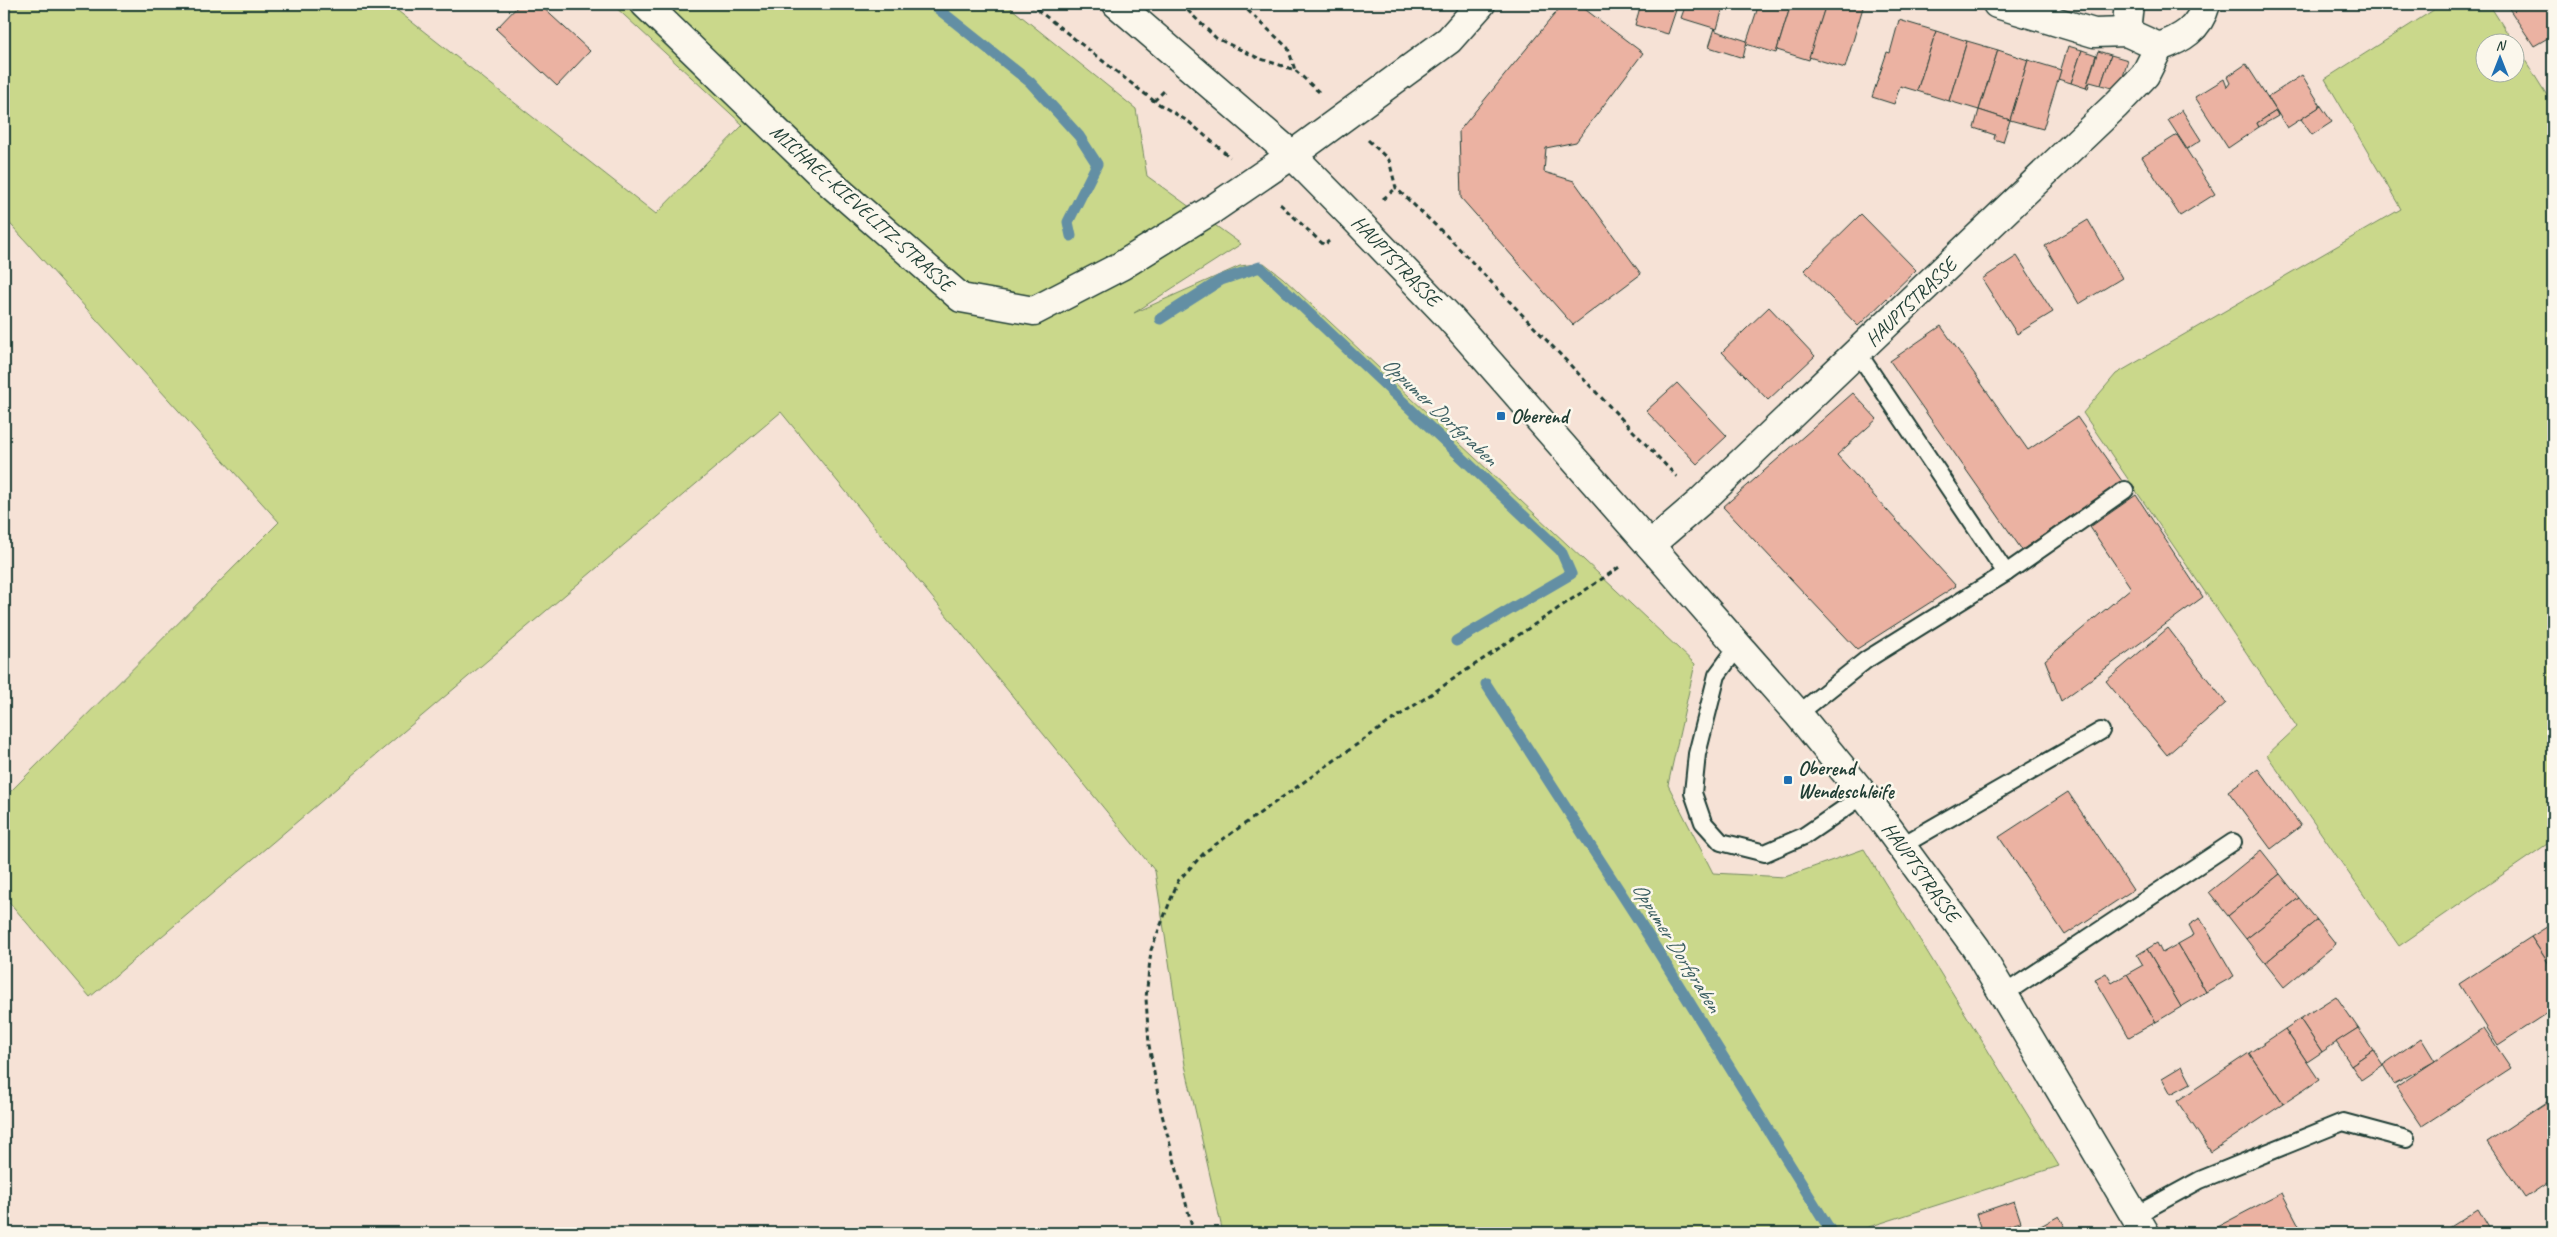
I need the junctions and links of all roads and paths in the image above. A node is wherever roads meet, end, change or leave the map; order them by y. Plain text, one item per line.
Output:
1 (645, 4) edge
2 (1030, 4) edge
3 (1116, 4) edge
4 (1181, 4) edge
5 (1241, 4) edge
6 (1481, 4) edge
7 (1997, 4) edge
8 (2129, 4) edge
9 (2206, 4) edge
10 (2126, 32) junction
11 (2159, 48) junction
12 (1295, 70) junction
13 (1345, 117) junction
14 (1292, 155) junction
15 (1256, 180) junction
16 (1324, 245) dead end
17 (1858, 353) junction
18 (2125, 490) dead end
19 (1700, 502) junction
20 (1650, 545) junction
21 (2006, 573) junction
22 (1739, 645) junction
23 (1798, 714) junction
24 (2101, 731) dead end
25 (1864, 795) junction
26 (2233, 842) dead end
27 (1901, 846) junction
28 (2004, 994) junction
29 (2406, 1139) dead end
30 (2140, 1225) edge
31 (1194, 1233) edge

1 - 15 street, MICHAEL-KIEVELITZ-STRASSE
2 - 15 path
3 - 14 street, HAUPTSTRASSE
4 - 12 path
5 - 12 path
6 - 13 street, MICHAEL-KIEVELITZ-STRASSE
7 - 10 street
8 - 10 street
9 - 11 street
10 - 11 street
11 - 17 street, HAUPTSTRASSE
12 - 13 path
13 - 14 street, MICHAEL-KIEVELITZ-STRASSE
13 - 19 path
14 - 15 street, MICHAEL-KIEVELITZ-STRASSE
14 - 20 street, HAUPTSTRASSE
15 - 16 path
17 - 19 street, HAUPTSTRASSE
17 - 21 lane
18 - 21 lane
19 - 20 street, HAUPTSTRASSE
20 - 22 street, HAUPTSTRASSE
20 - 31 path
21 - 23 lane
22 - 23 street, HAUPTSTRASSE
22 - 25 lane
23 - 25 street, HAUPTSTRASSE
24 - 27 lane
25 - 27 street, HAUPTSTRASSE
26 - 28 lane
27 - 28 street, HAUPTSTRASSE
28 - 30 street, HAUPTSTRASSE
29 - 30 lane

